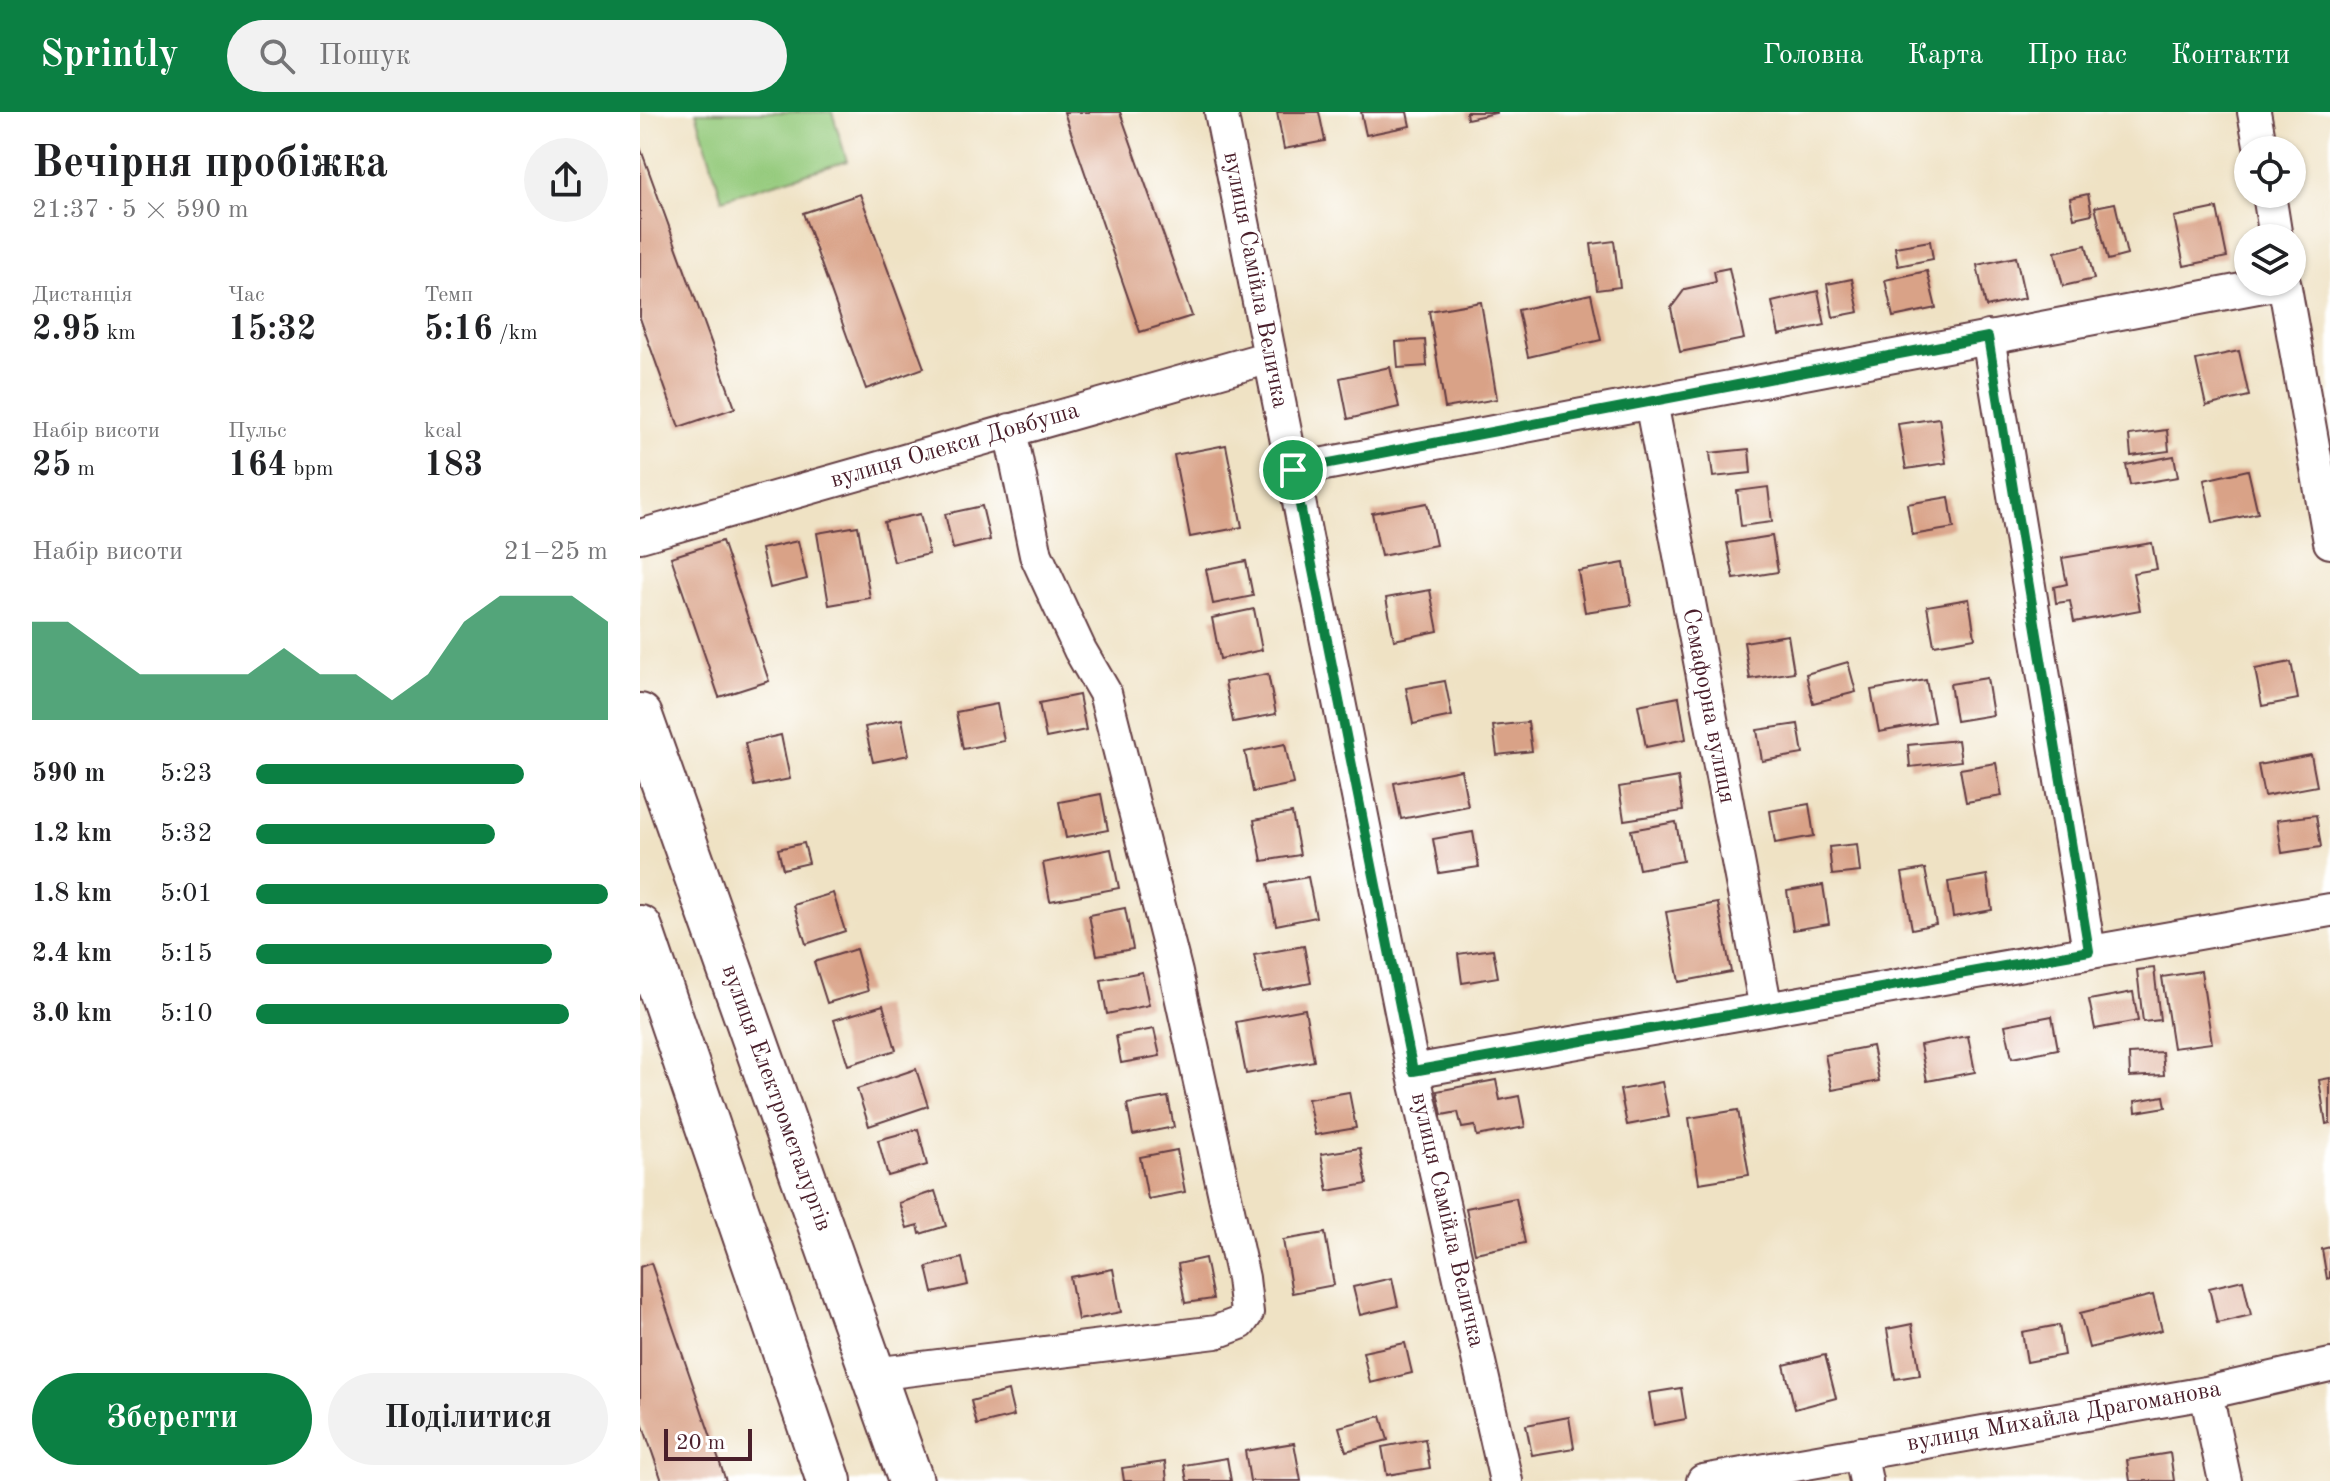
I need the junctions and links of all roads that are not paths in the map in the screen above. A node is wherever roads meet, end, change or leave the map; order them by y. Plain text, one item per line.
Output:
1 (1221, 112) edge
2 (2254, 112) edge
3 (2258, 136) edge
4 (2234, 291) edge
5 (2286, 296) edge
6 (1988, 337) junction
7 (1270, 357) junction
8 (1651, 402) junction
9 (1010, 430) junction
10 (1293, 470) junction
11 (640, 536) edge
12 (2330, 542) edge
13 (640, 716) edge
14 (2330, 910) edge
15 (640, 928) edge
16 (2089, 951) junction
17 (1766, 1009) junction
18 (1413, 1071) junction
19 (2330, 1365) edge
20 (873, 1374) junction
21 (2206, 1393) junction
22 (1863, 1467) edge
23 (829, 1481) edge
24 (911, 1481) edge
25 (1506, 1481) edge
26 (1703, 1481) edge
27 (2225, 1481) edge

1 - 7 street, вулиця Самійла Величка
2 - 3 street
4 - 6 street
5 - 12 street
6 - 8 street
6 - 16 street
7 - 9 street, вулиця Олекси Довбуша
7 - 10 street, вулиця Самійла Величка
8 - 10 street
8 - 17 street, Семафорна вулиця
9 - 11 street, вулиця Олекси Довбуша
9 - 20 street
10 - 18 street, вулиця Самійла Величка
13 - 20 main road, вулиця Електрометалургів
14 - 16 street
15 - 23 main road
16 - 17 street
17 - 18 street
18 - 25 street, вулиця Самійла Величка
19 - 21 street, вулиця Михайла Драгоманова
20 - 24 main road, вулиця Електрометалургів
21 - 22 street, вулиця Михайла Драгоманова
21 - 27 street
22 - 26 street, вулиця Михайла Драгоманова

